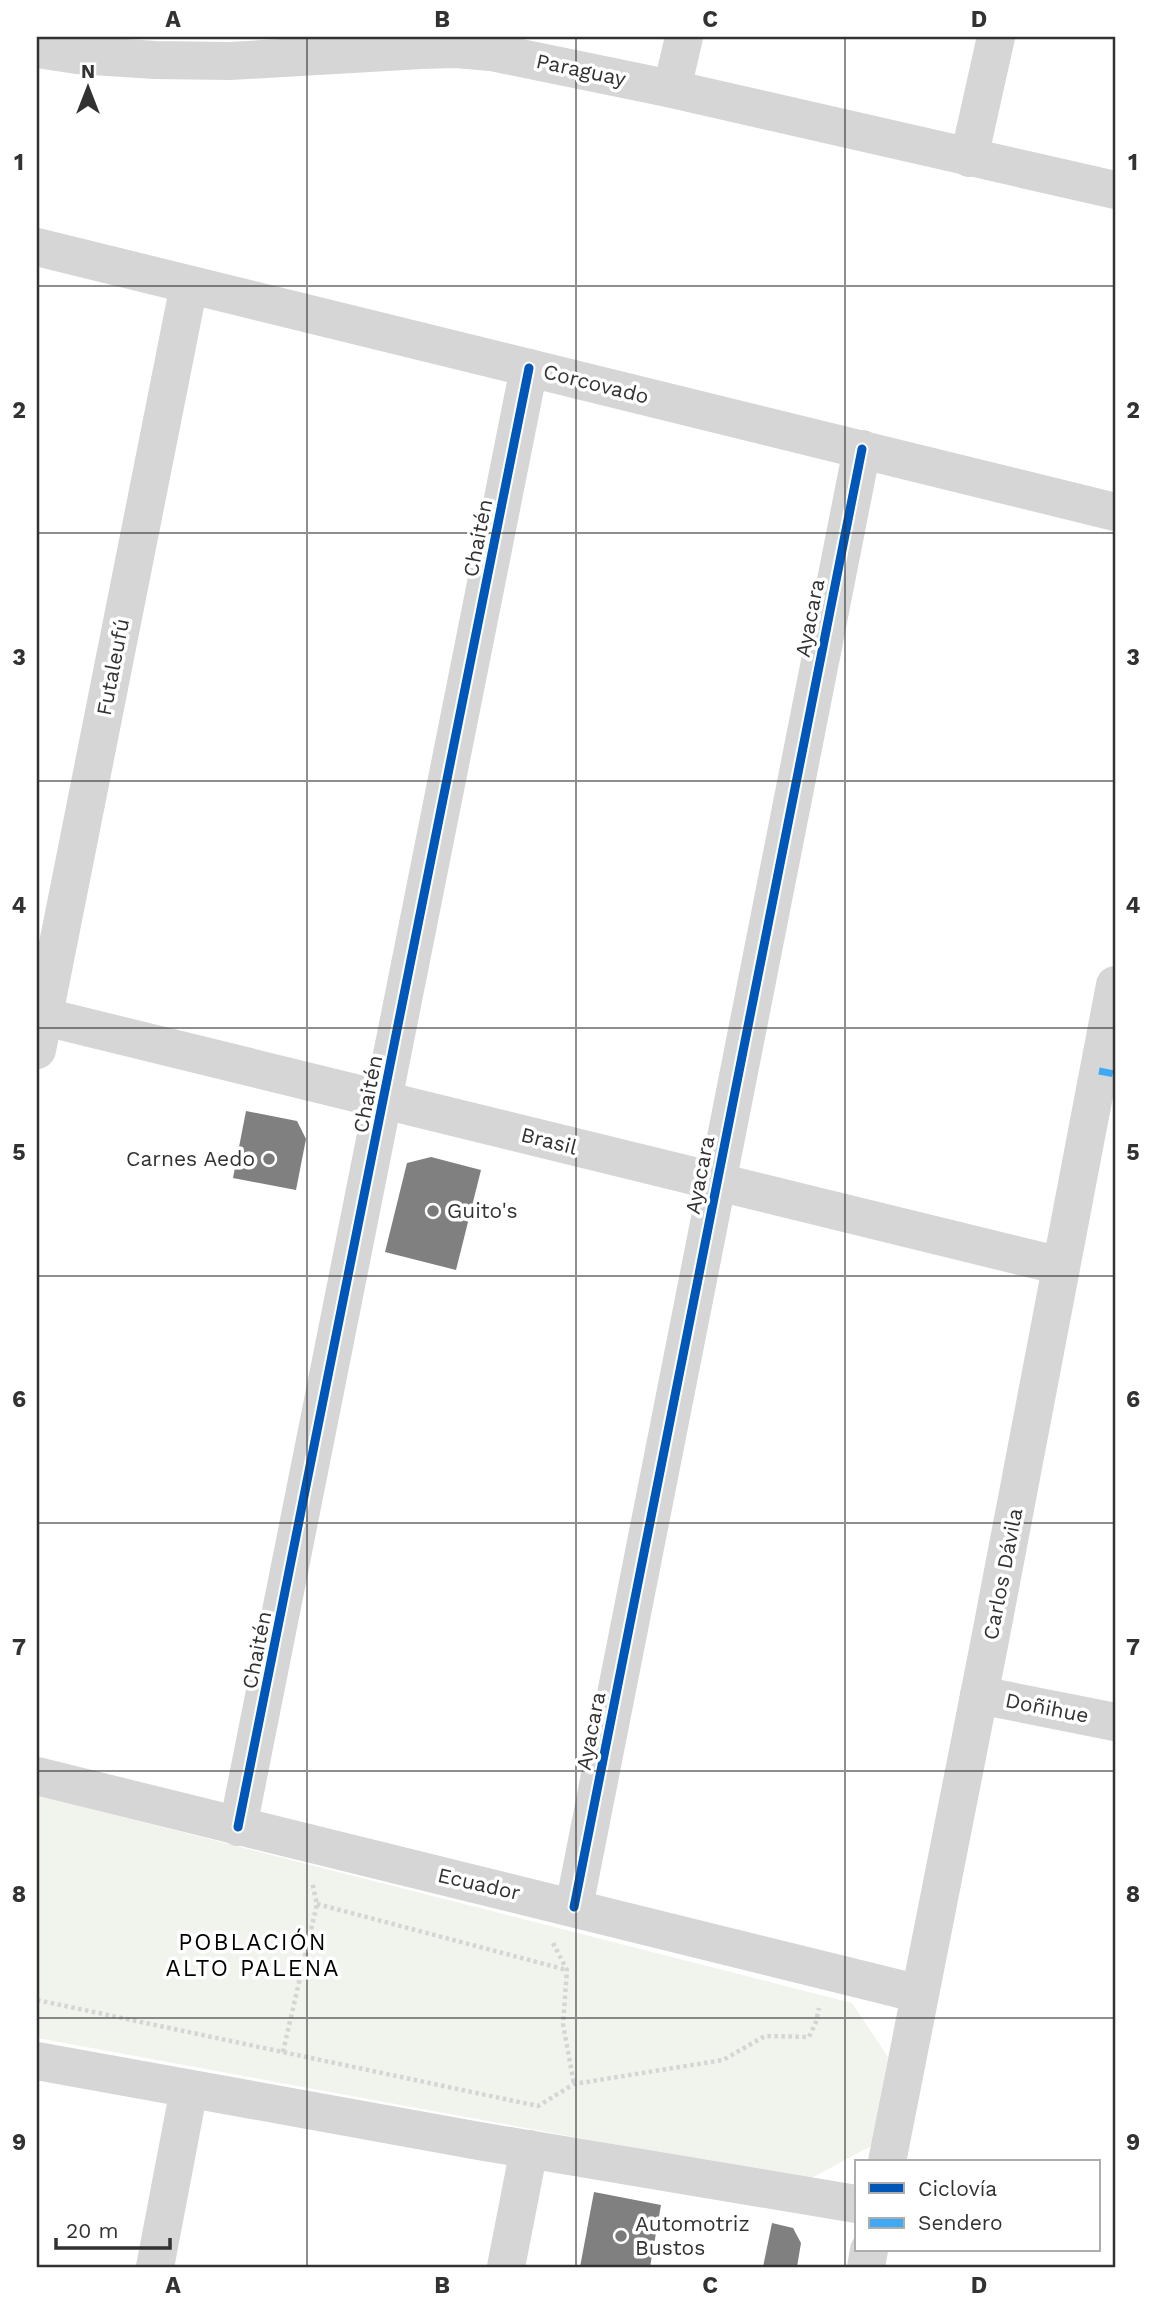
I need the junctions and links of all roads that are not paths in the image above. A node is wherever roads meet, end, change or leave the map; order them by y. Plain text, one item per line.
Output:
1 (684, 37) edge
2 (996, 37) edge
3 (304, 47) edge
4 (37, 48) edge
5 (672, 89) junction
6 (969, 158) junction
7 (1115, 190) edge
8 (37, 247) edge
9 (189, 285) junction
10 (529, 368) junction
11 (862, 449) junction
12 (1115, 512) edge
13 (1115, 985) edge
14 (39, 1027) edge
15 (1107, 1072) edge
16 (384, 1101) junction
17 (717, 1182) junction
18 (1061, 1266) junction
19 (979, 1695) junction
20 (1115, 1722) edge
21 (37, 1776) edge
22 (238, 1827) junction
23 (574, 1907) junction
24 (920, 1994) junction
25 (37, 2061) edge
26 (189, 2090) junction
27 (529, 2149) junction
28 (887, 2160) edge
29 (855, 2204) edge
30 (155, 2267) edge
31 (506, 2267) edge

1 - 5 street
2 - 6 street
3 - 4 street, Paraguay
3 - 5 street, Paraguay
5 - 6 street, Paraguay
6 - 7 street, Paraguay
8 - 9 street, Corcovado
9 - 10 street, Corcovado
9 - 14 street, Futaleufú
10 - 11 street, Corcovado
10 - 16 street, Chaitén
11 - 12 street, Corcovado
11 - 17 street, Ayacara
13 - 15 street, Carlos Dávila
14 - 16 street, Brasil
15 - 18 street, Carlos Dávila
16 - 17 street, Brasil
16 - 22 street, Chaitén
17 - 18 street, Brasil
17 - 23 street, Ayacara
18 - 19 street, Carlos Dávila
19 - 20 street, Doñihue
19 - 24 street, Carlos Dávila
21 - 22 street, Ecuador
22 - 23 street, Ecuador
23 - 24 street, Ecuador
24 - 28 street, Carlos Dávila
25 - 26 street
26 - 27 street
26 - 30 street
27 - 29 street
27 - 31 street

